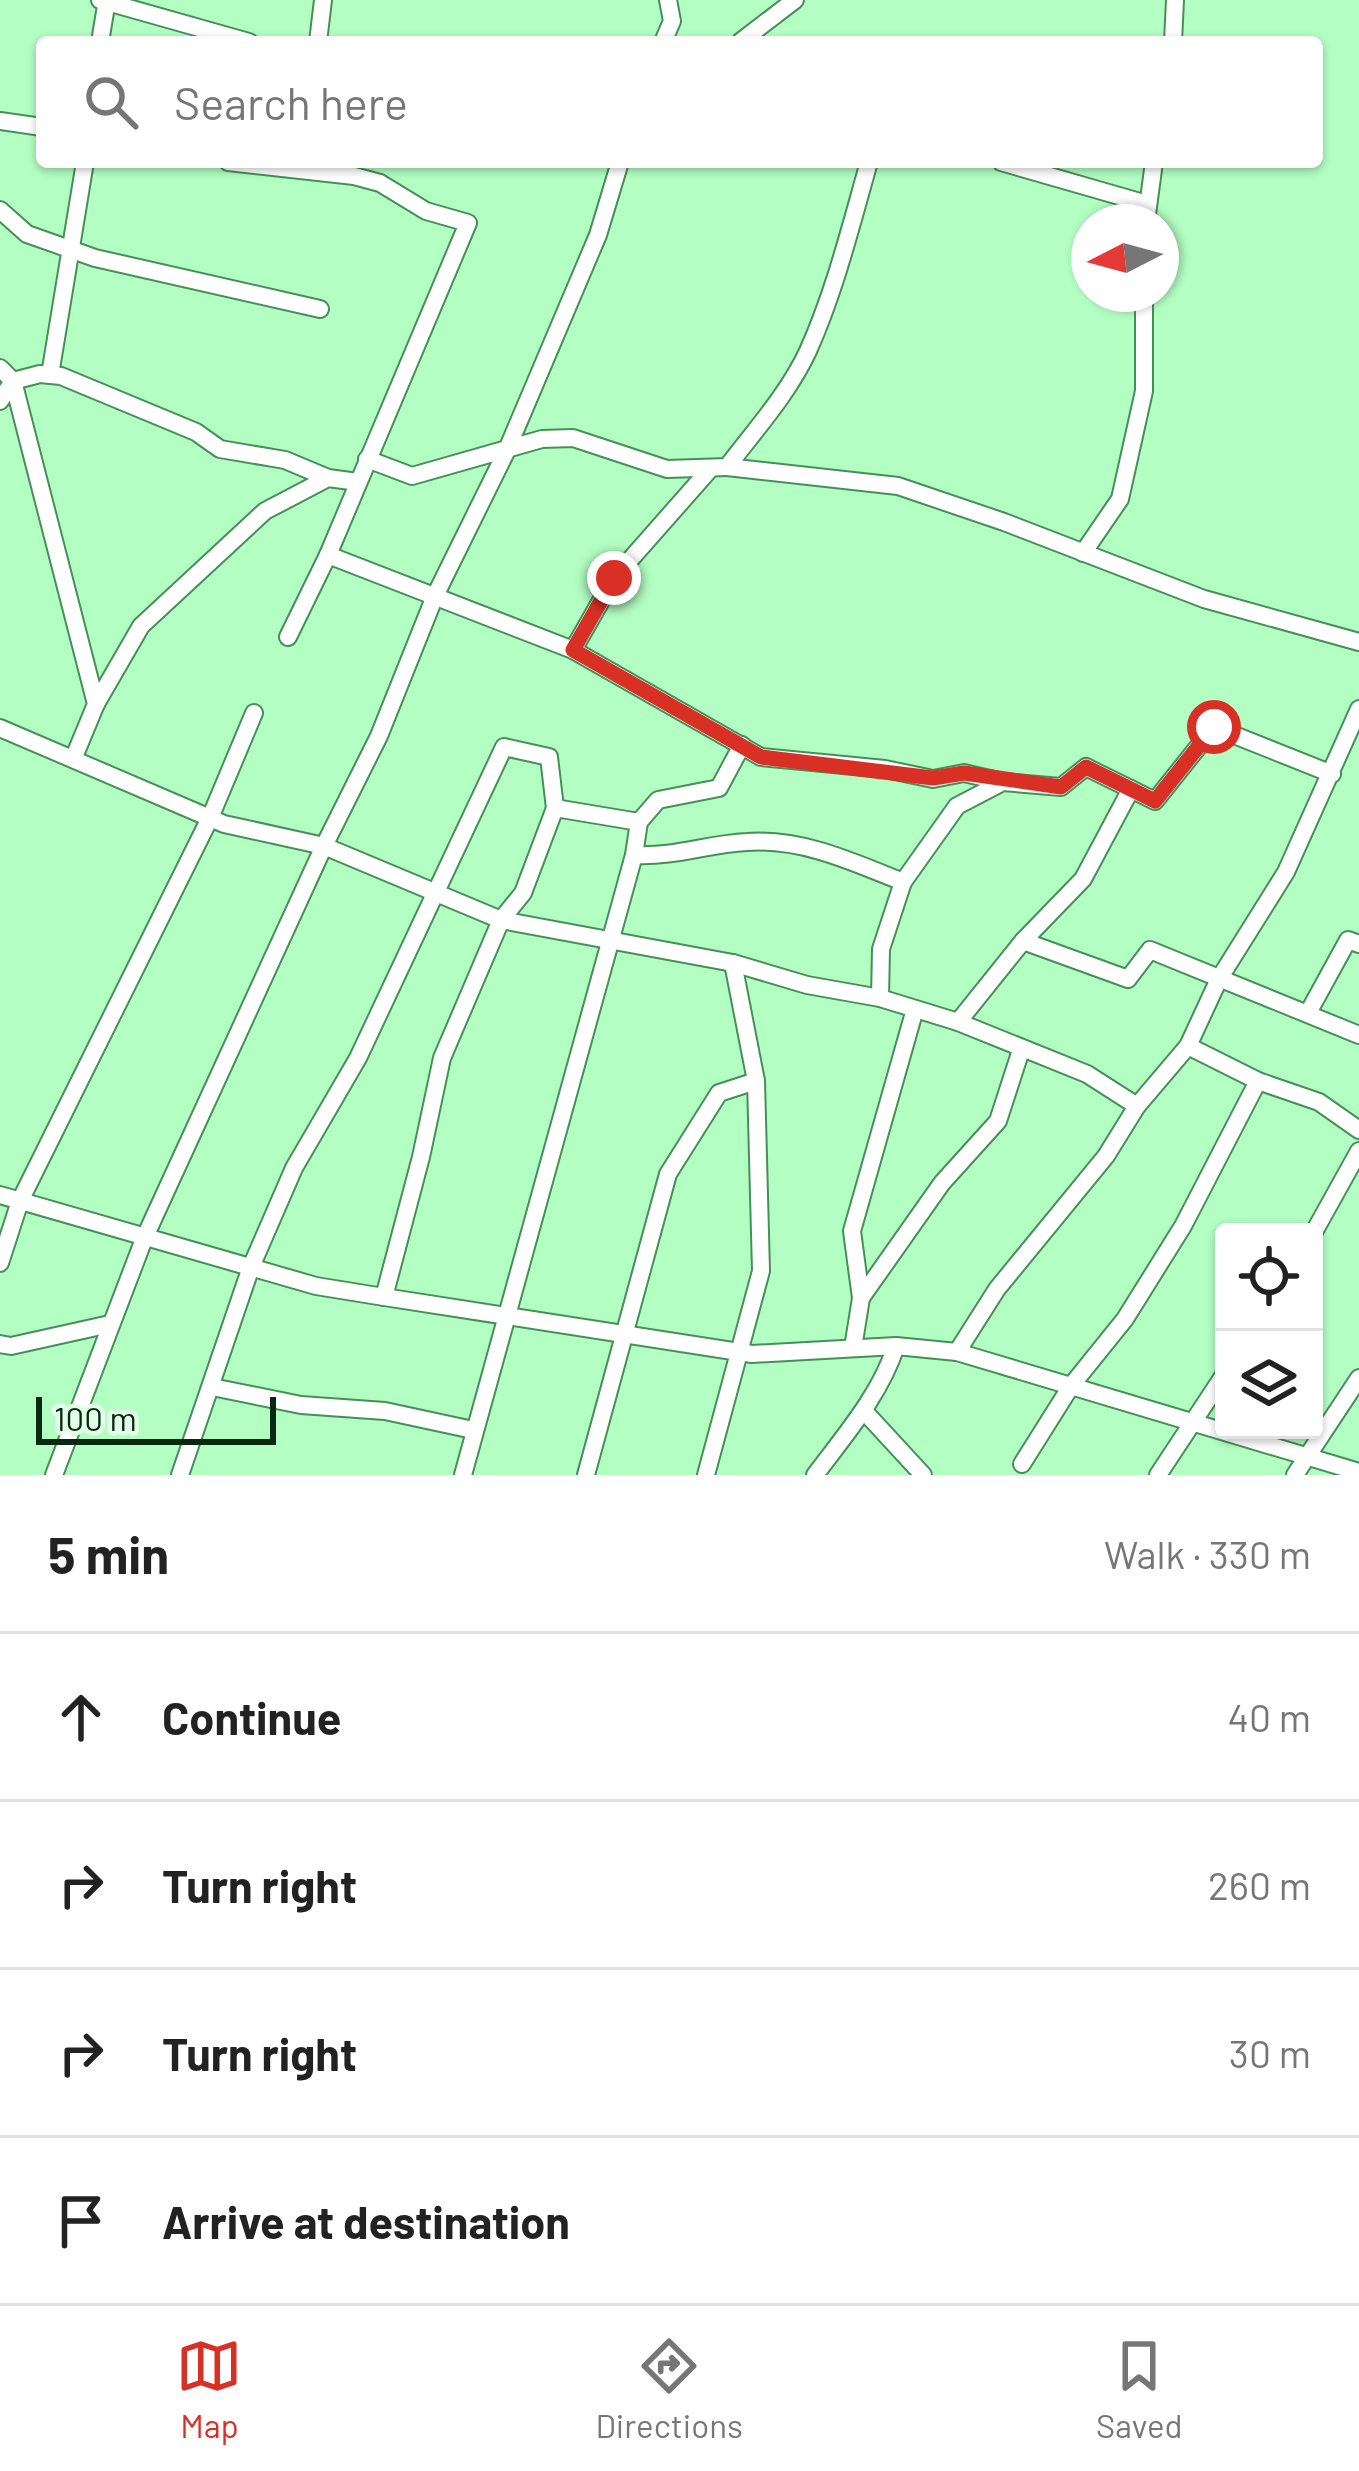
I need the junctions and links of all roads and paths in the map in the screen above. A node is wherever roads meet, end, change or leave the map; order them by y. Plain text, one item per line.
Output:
1 (105, 0) edge
2 (322, 0) edge
3 (668, 0) edge
4 (795, 0) edge
5 (1175, 0) edge
6 (101, 36) edge
7 (228, 36) edge
8 (319, 36) edge
9 (666, 36) edge
10 (748, 36) edge
11 (1173, 36) edge
12 (0, 121) edge
13 (36, 126) edge
14 (84, 168) edge
15 (300, 168) edge
16 (618, 168) edge
17 (867, 168) edge
18 (1018, 168) edge
19 (1153, 168) edge
20 (1121, 204) edge
21 (1148, 204) edge
22 (0, 211) edge
23 (72, 250) junction
24 (320, 309) dead end
25 (1144, 312) edge
26 (7, 375) edge
27 (50, 375) junction
28 (0, 401) edge
29 (506, 452) junction
30 (368, 459) junction
31 (719, 467) junction
32 (328, 478) junction
33 (358, 482) junction
34 (1083, 553) junction
35 (328, 555) junction
36 (435, 596) junction
37 (288, 637) dead end
38 (1359, 642) edge
39 (573, 650) junction
40 (96, 704) junction
41 (1359, 709) edge
42 (254, 713) dead end
43 (0, 728) edge
44 (742, 745) junction
45 (74, 757) junction
46 (1332, 774) junction
47 (1003, 782) junction
48 (1130, 789) junction
49 (555, 808) junction
50 (210, 818) junction
51 (639, 822) junction
52 (324, 846) junction
53 (634, 855) junction
54 (903, 882) junction
55 (437, 892) junction
56 (502, 920) junction
57 (610, 939) junction
58 (1023, 941) junction
59 (1359, 944) edge
60 (733, 963) junction
61 (1220, 979) junction
62 (880, 998) junction
63 (915, 1009) junction
64 (1308, 1013) junction
65 (958, 1022) junction
66 (1359, 1035) edge
67 (1188, 1046) junction
68 (1021, 1049) junction
69 (756, 1082) junction
70 (1258, 1082) junction
71 (1137, 1106) junction
72 (1359, 1130) edge
73 (1359, 1151) edge
74 (0, 1196) edge
75 (20, 1201) junction
76 (1319, 1223) edge
77 (144, 1239) junction
78 (0, 1263) edge
79 (251, 1267) junction
80 (384, 1297) junction
81 (861, 1298) junction
82 (509, 1315) junction
83 (110, 1324) junction
84 (626, 1333) junction
85 (0, 1344) edge
86 (896, 1346) junction
87 (853, 1348) junction
88 (957, 1352) junction
89 (742, 1353) junction
90 (1359, 1378) edge
91 (1071, 1386) junction
92 (212, 1387) junction
93 (1215, 1388) edge
94 (864, 1411) junction
95 (1193, 1421) junction
96 (473, 1430) junction
97 (1307, 1456) junction
98 (1022, 1464) dead end
99 (1359, 1472) edge
100 (54, 1475) edge
101 (180, 1475) edge
102 (463, 1475) edge
103 (586, 1475) edge
104 (706, 1475) edge
105 (815, 1475) edge
106 (923, 1475) edge
107 (1158, 1475) edge
108 (1295, 1475) edge

1 - 6 street
1 - 7 street
2 - 8 street
3 - 9 street
4 - 10 street
5 - 11 street
12 - 13 street
14 - 23 street
15 - 30 street
16 - 29 street
17 - 31 street
18 - 20 street
19 - 21 street
22 - 23 street
23 - 24 street
23 - 27 street
25 - 34 street
26 - 27 street
26 - 28 street
26 - 40 street
27 - 32 street
29 - 30 street
29 - 31 street
29 - 36 street
30 - 33 street
31 - 34 street
31 - 39 street
32 - 33 street
32 - 40 street
33 - 35 street
34 - 38 street
35 - 36 street
35 - 37 street
36 - 39 street
36 - 52 street
39 - 44 street
40 - 45 street
41 - 46 street
42 - 50 street
43 - 45 street
44 - 47 street
44 - 51 street
45 - 50 street
46 - 48 street
46 - 61 street
47 - 48 street
47 - 54 street
48 - 58 street
49 - 51 street
49 - 55 street
49 - 56 street
50 - 52 street
50 - 75 street
51 - 53 street
52 - 55 street
52 - 77 street
53 - 54 street
53 - 57 street
54 - 62 street
55 - 56 street
55 - 79 street
56 - 57 street
56 - 80 street
57 - 60 street
57 - 82 street
58 - 61 street
58 - 65 street
59 - 64 street
60 - 62 street
60 - 69 street
61 - 64 street
61 - 67 street
62 - 63 street
63 - 65 street
63 - 81 street
64 - 66 street
65 - 68 street
67 - 70 street
67 - 71 street
68 - 71 street
68 - 81 street
69 - 84 street
69 - 89 street
70 - 72 street
70 - 91 street
71 - 88 street
73 - 76 street
74 - 75 street
75 - 77 street
75 - 78 street
77 - 79 street
77 - 83 street
79 - 80 street
79 - 92 street
80 - 82 street
81 - 87 street
82 - 84 street
82 - 96 street
83 - 85 street
83 - 100 street
84 - 89 street
84 - 103 street
86 - 87 street
86 - 88 street
86 - 94 street
87 - 89 street
88 - 91 street
89 - 104 street
90 - 97 street
91 - 95 street
91 - 98 street
92 - 96 street
92 - 101 street
93 - 95 street
94 - 105 street
94 - 106 street
95 - 97 street
95 - 107 street
96 - 102 street
97 - 99 street
97 - 108 street

